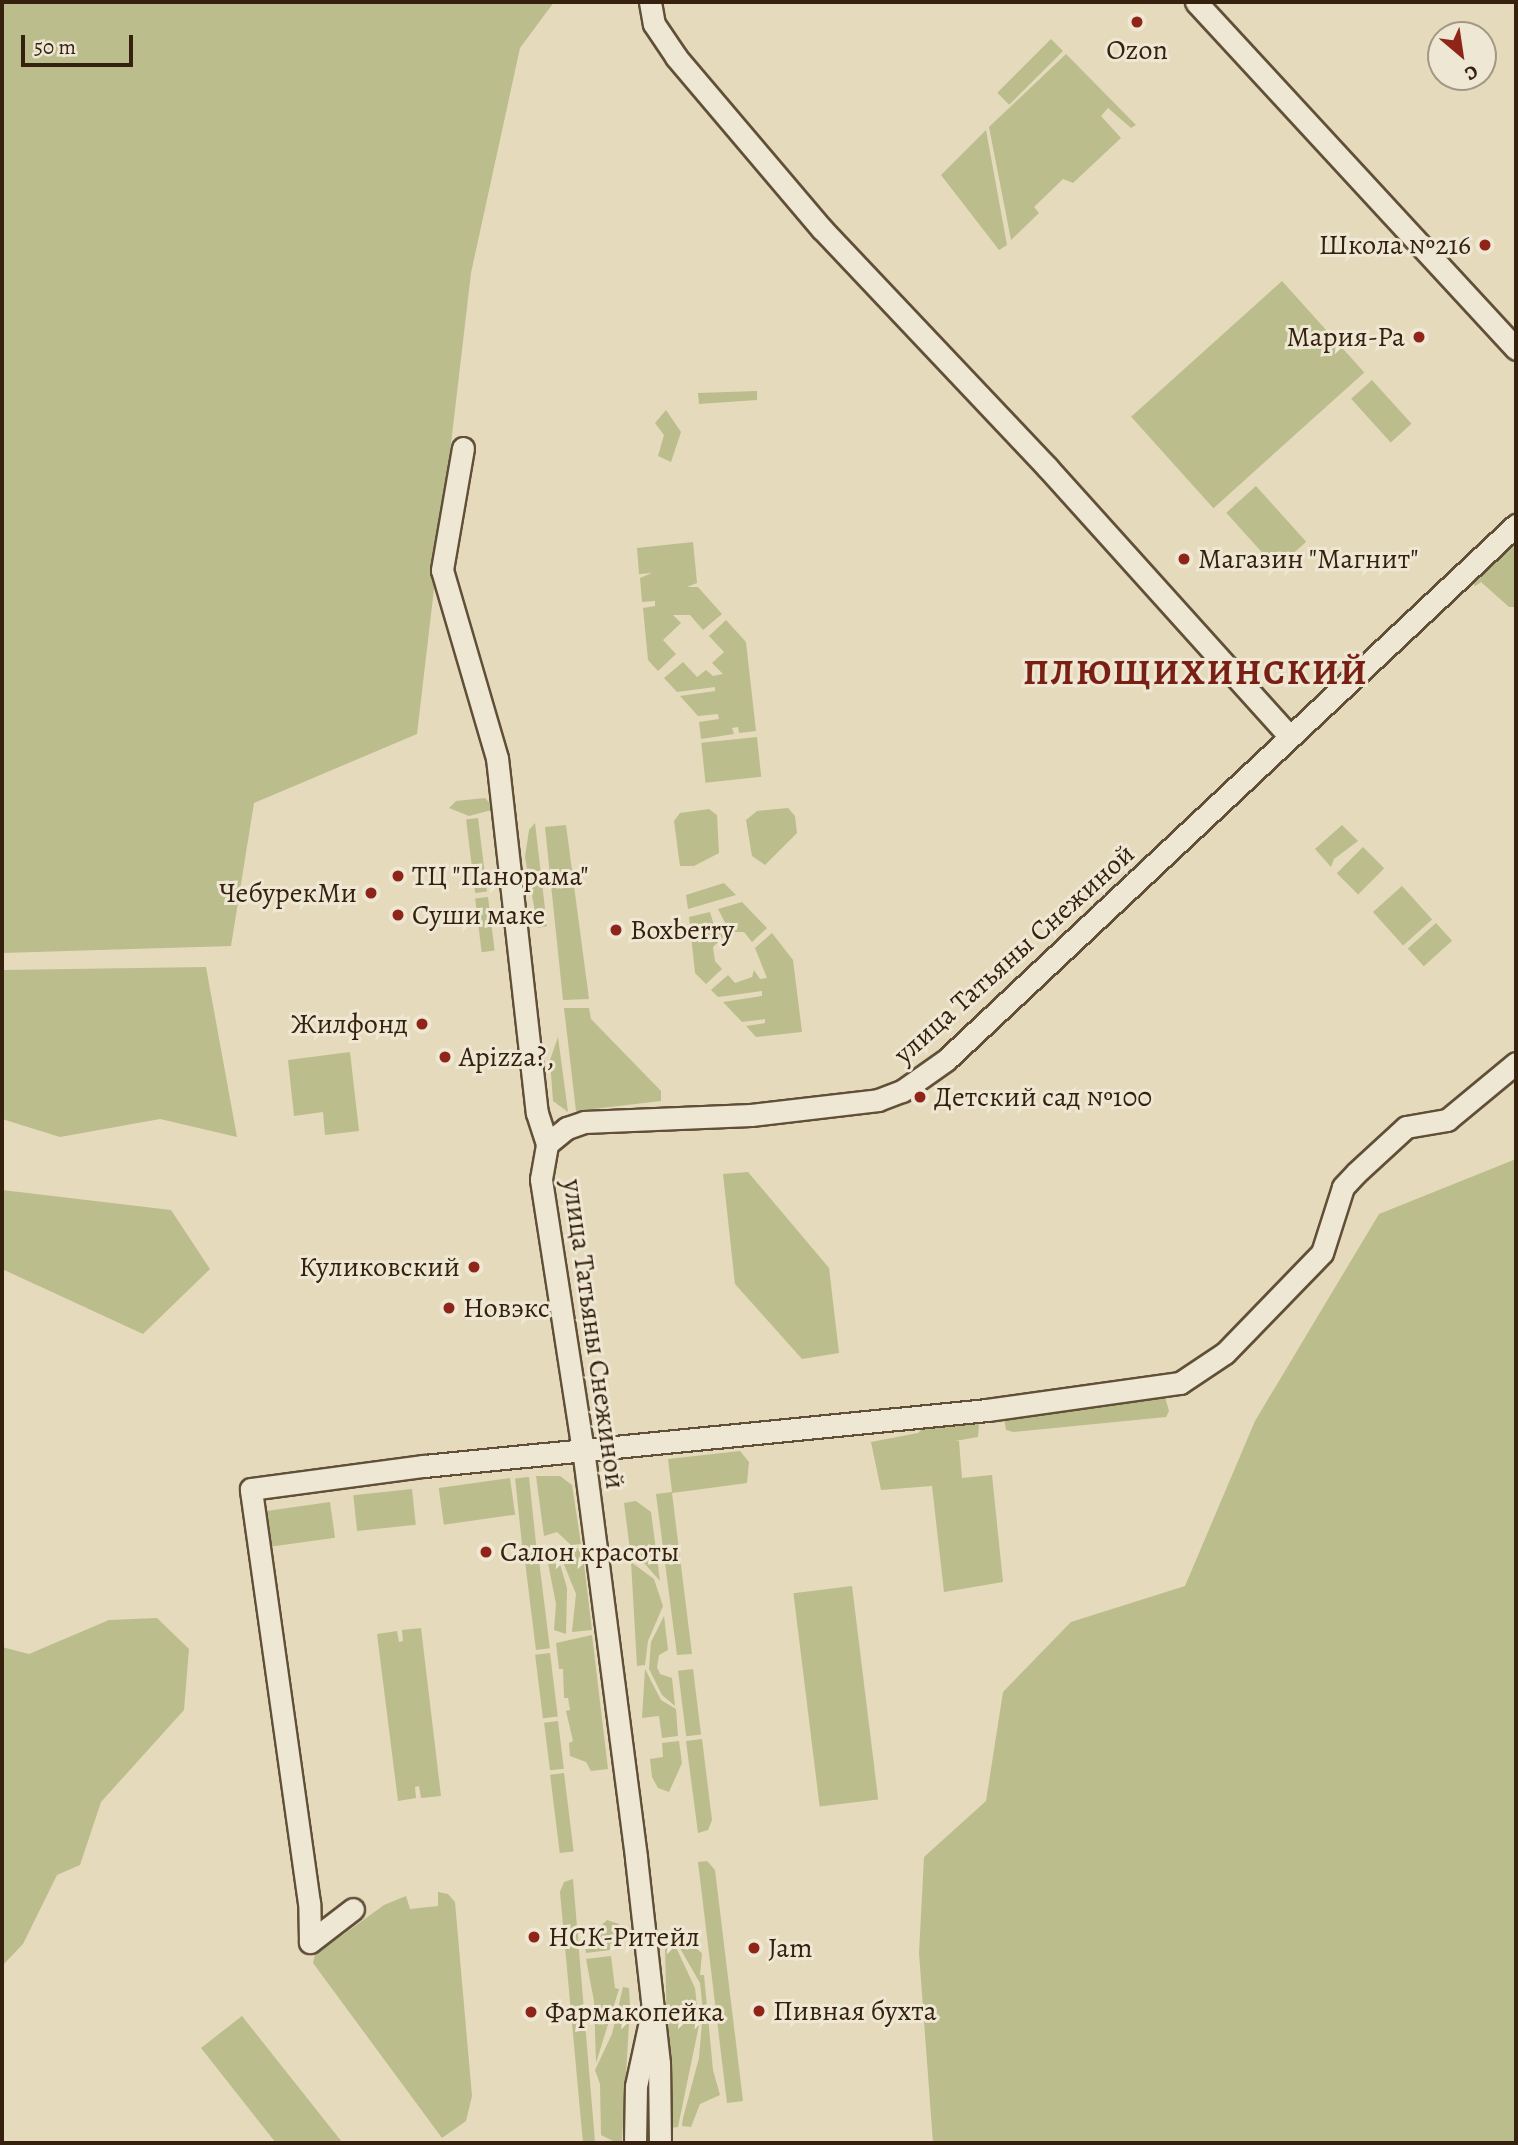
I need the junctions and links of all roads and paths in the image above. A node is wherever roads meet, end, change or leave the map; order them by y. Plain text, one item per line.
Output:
1 (650, 2) edge
2 (1196, 2) edge
3 (1516, 349) edge
4 (463, 448) dead end
5 (1516, 525) edge
6 (1289, 736) junction
7 (1516, 1063) edge
8 (547, 1144) junction
9 (583, 1451) junction
10 (309, 1903) dead end
11 (651, 2014) junction
12 (635, 2143) edge
13 (660, 2143) edge

1 - 6 street
2 - 3 street
4 - 8 street
5 - 6 street, улица Татьяны Снежиной
6 - 8 street, улица Татьяны Снежиной
7 - 9 street
8 - 9 street, улица Татьяны Снежиной
9 - 10 street
9 - 11 street, улица Татьяны Снежиной
11 - 12 street, улица Татьяны Снежиной
11 - 13 street, улица Татьяны Снежиной

